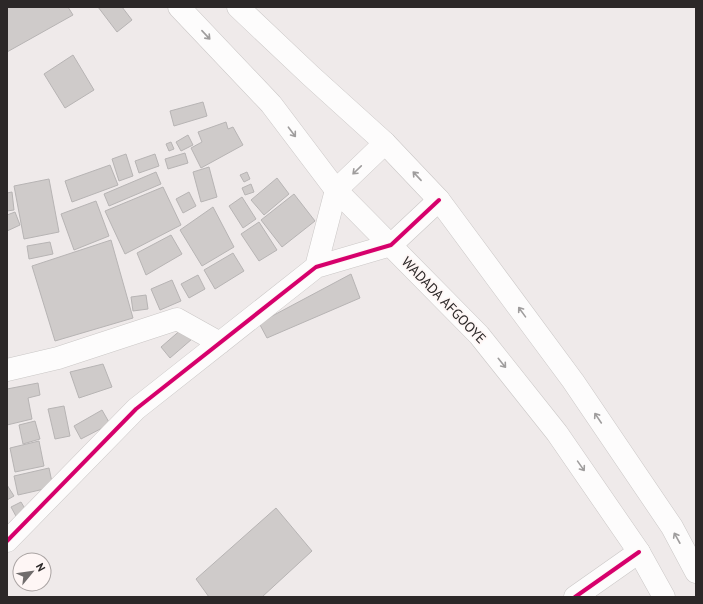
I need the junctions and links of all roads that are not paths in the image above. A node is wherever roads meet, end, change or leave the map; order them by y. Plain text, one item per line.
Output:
1 (179, 7) edge
2 (238, 7) edge
3 (385, 143) junction
4 (336, 190) junction
5 (439, 200) junction
6 (391, 245) junction
7 (316, 267) junction
8 (220, 343) junction
9 (7, 370) edge
10 (7, 541) edge
11 (640, 552) junction
12 (696, 572) edge
13 (575, 597) edge
14 (664, 597) edge

1 -> 4 main road, WADADA AFGOOYE
2 - 3 main road
3 -> 4 main road
5 -> 3 main road
4 - 6 main road, WADADA AFGOOYE
4 - 7 main road
5 - 6 main road
12 -> 5 main road
6 - 7 main road
6 -> 11 main road, WADADA AFGOOYE
7 - 8 main road
8 - 9 main road
8 - 10 main road
11 - 13 main road
11 - 14 main road, WADADA AFGOOYE

